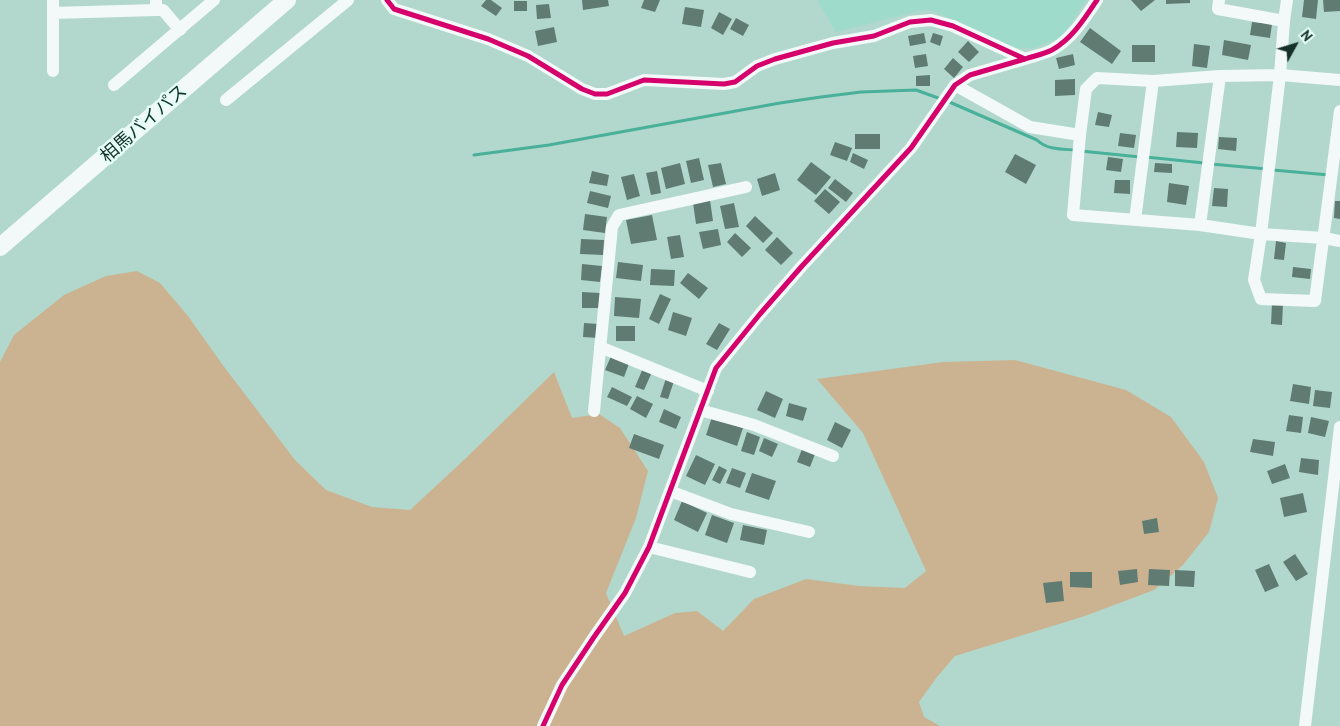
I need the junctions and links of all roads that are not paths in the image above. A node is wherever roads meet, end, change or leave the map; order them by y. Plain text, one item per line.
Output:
1 (53, 0) edge
2 (214, 0) edge
3 (288, 0) edge
4 (348, 0) edge
5 (387, 0) edge
6 (1097, 0) edge
7 (1219, 0) edge
8 (1288, 0) edge
9 (156, 5) edge
10 (53, 13) junction
11 (1284, 21) junction
12 (180, 30) junction
13 (1025, 58) junction
14 (52, 71) dead end
15 (1220, 76) junction
16 (1280, 76) junction
17 (1340, 80) edge
18 (1153, 81) junction
19 (114, 85) dead end
20 (955, 85) junction
21 (226, 100) dead end
22 (1340, 111) edge
23 (1080, 135) junction
24 (746, 187) dead end
25 (1135, 220) junction
26 (1200, 225) junction
27 (1261, 234) junction
28 (1324, 238) junction
29 (1340, 241) edge
30 (0, 247) edge
31 (600, 347) junction
32 (708, 391) junction
33 (700, 410) junction
34 (594, 411) dead end
35 (1340, 427) edge
36 (833, 456) dead end
37 (670, 491) junction
38 (809, 532) dead end
39 (649, 547) junction
40 (750, 572) dead end
41 (543, 726) edge
42 (1305, 726) edge

1 - 10 street
2 - 12 street
3 - 30 highway, 相馬バイパス
4 - 21 street
5 - 13 street
6 - 13 street
7 - 11 street
8 - 11 street
9 - 10 street
9 - 12 street
10 - 14 street
11 - 16 street
12 - 19 street
13 - 20 street
15 - 16 street
15 - 18 street
15 - 26 street
16 - 17 street
16 - 27 street
18 - 23 street
18 - 25 street
20 - 23 street
20 - 32 street
22 - 28 street
23 - 25 street
24 - 31 street
25 - 26 street
26 - 27 street
27 - 28 street
27 - 28 street
28 - 29 street
31 - 32 street
31 - 34 street
32 - 33 street
33 - 36 street
33 - 37 street
35 - 42 street
37 - 38 street
37 - 39 street
39 - 40 street
39 - 41 street

